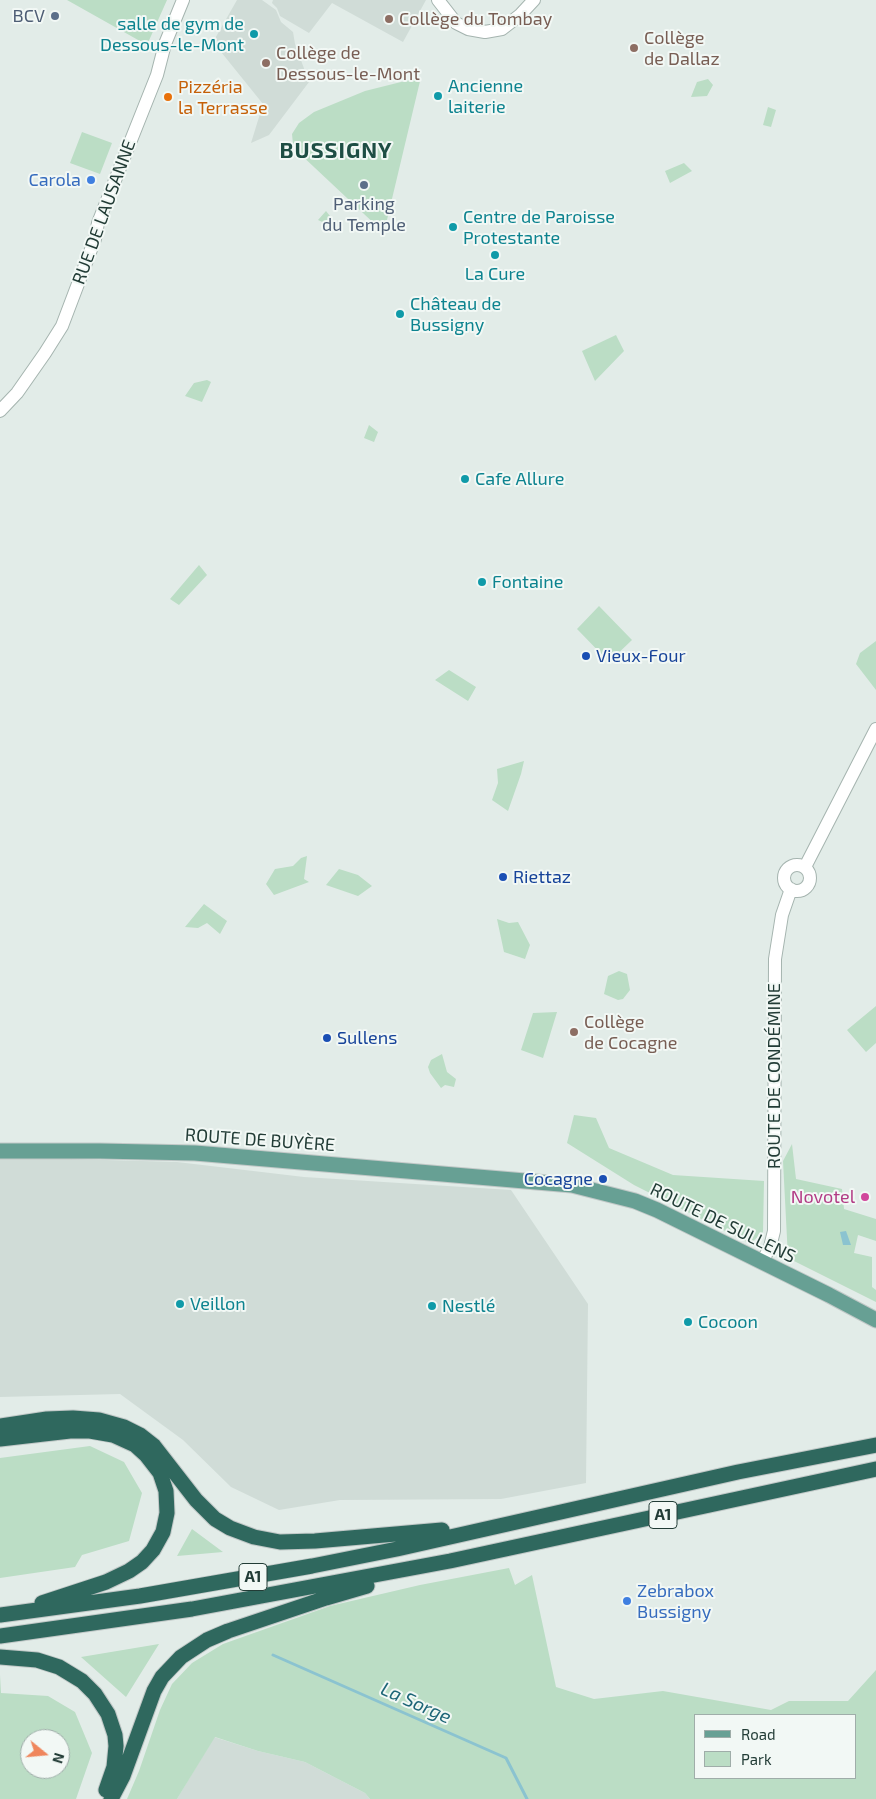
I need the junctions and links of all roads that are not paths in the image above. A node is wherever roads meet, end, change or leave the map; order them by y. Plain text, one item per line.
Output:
1 (183, 0) edge
2 (438, 0) edge
3 (534, 0) edge
4 (0, 411) edge
5 (876, 728) edge
6 (805, 867) junction
7 (791, 889) junction
8 (0, 1151) edge
9 (516, 1180) joint
10 (762, 1262) junction
11 (876, 1320) edge
12 (0, 1426) edge
13 (0, 1439) edge
14 (876, 1445) edge
15 (876, 1469) edge
16 (503, 1524) junction
17 (450, 1561) junction
18 (1, 1615) edge
19 (0, 1636) edge
20 (0, 1656) edge
21 (101, 1799) edge
22 (110, 1799) edge

1 - 4 street, RUE DE LAUSANNE
2 - 3 street
5 - 6 street
6 - 7 street
6 - 7 street
7 - 10 street, ROUTE DE CONDÉMINE
8 - 9 main road, ROUTE DE BUYÈRE
9 - 10 main road, ROUTE DE SULLENS
10 - 11 main road, ROUTE DE SULLENS
12 - 16 highway
13 - 18 highway
14 - 16 highway, A1
15 - 17 highway, A1
16 - 18 highway, A1
17 - 19 highway, A1
17 - 22 highway
20 - 21 highway

